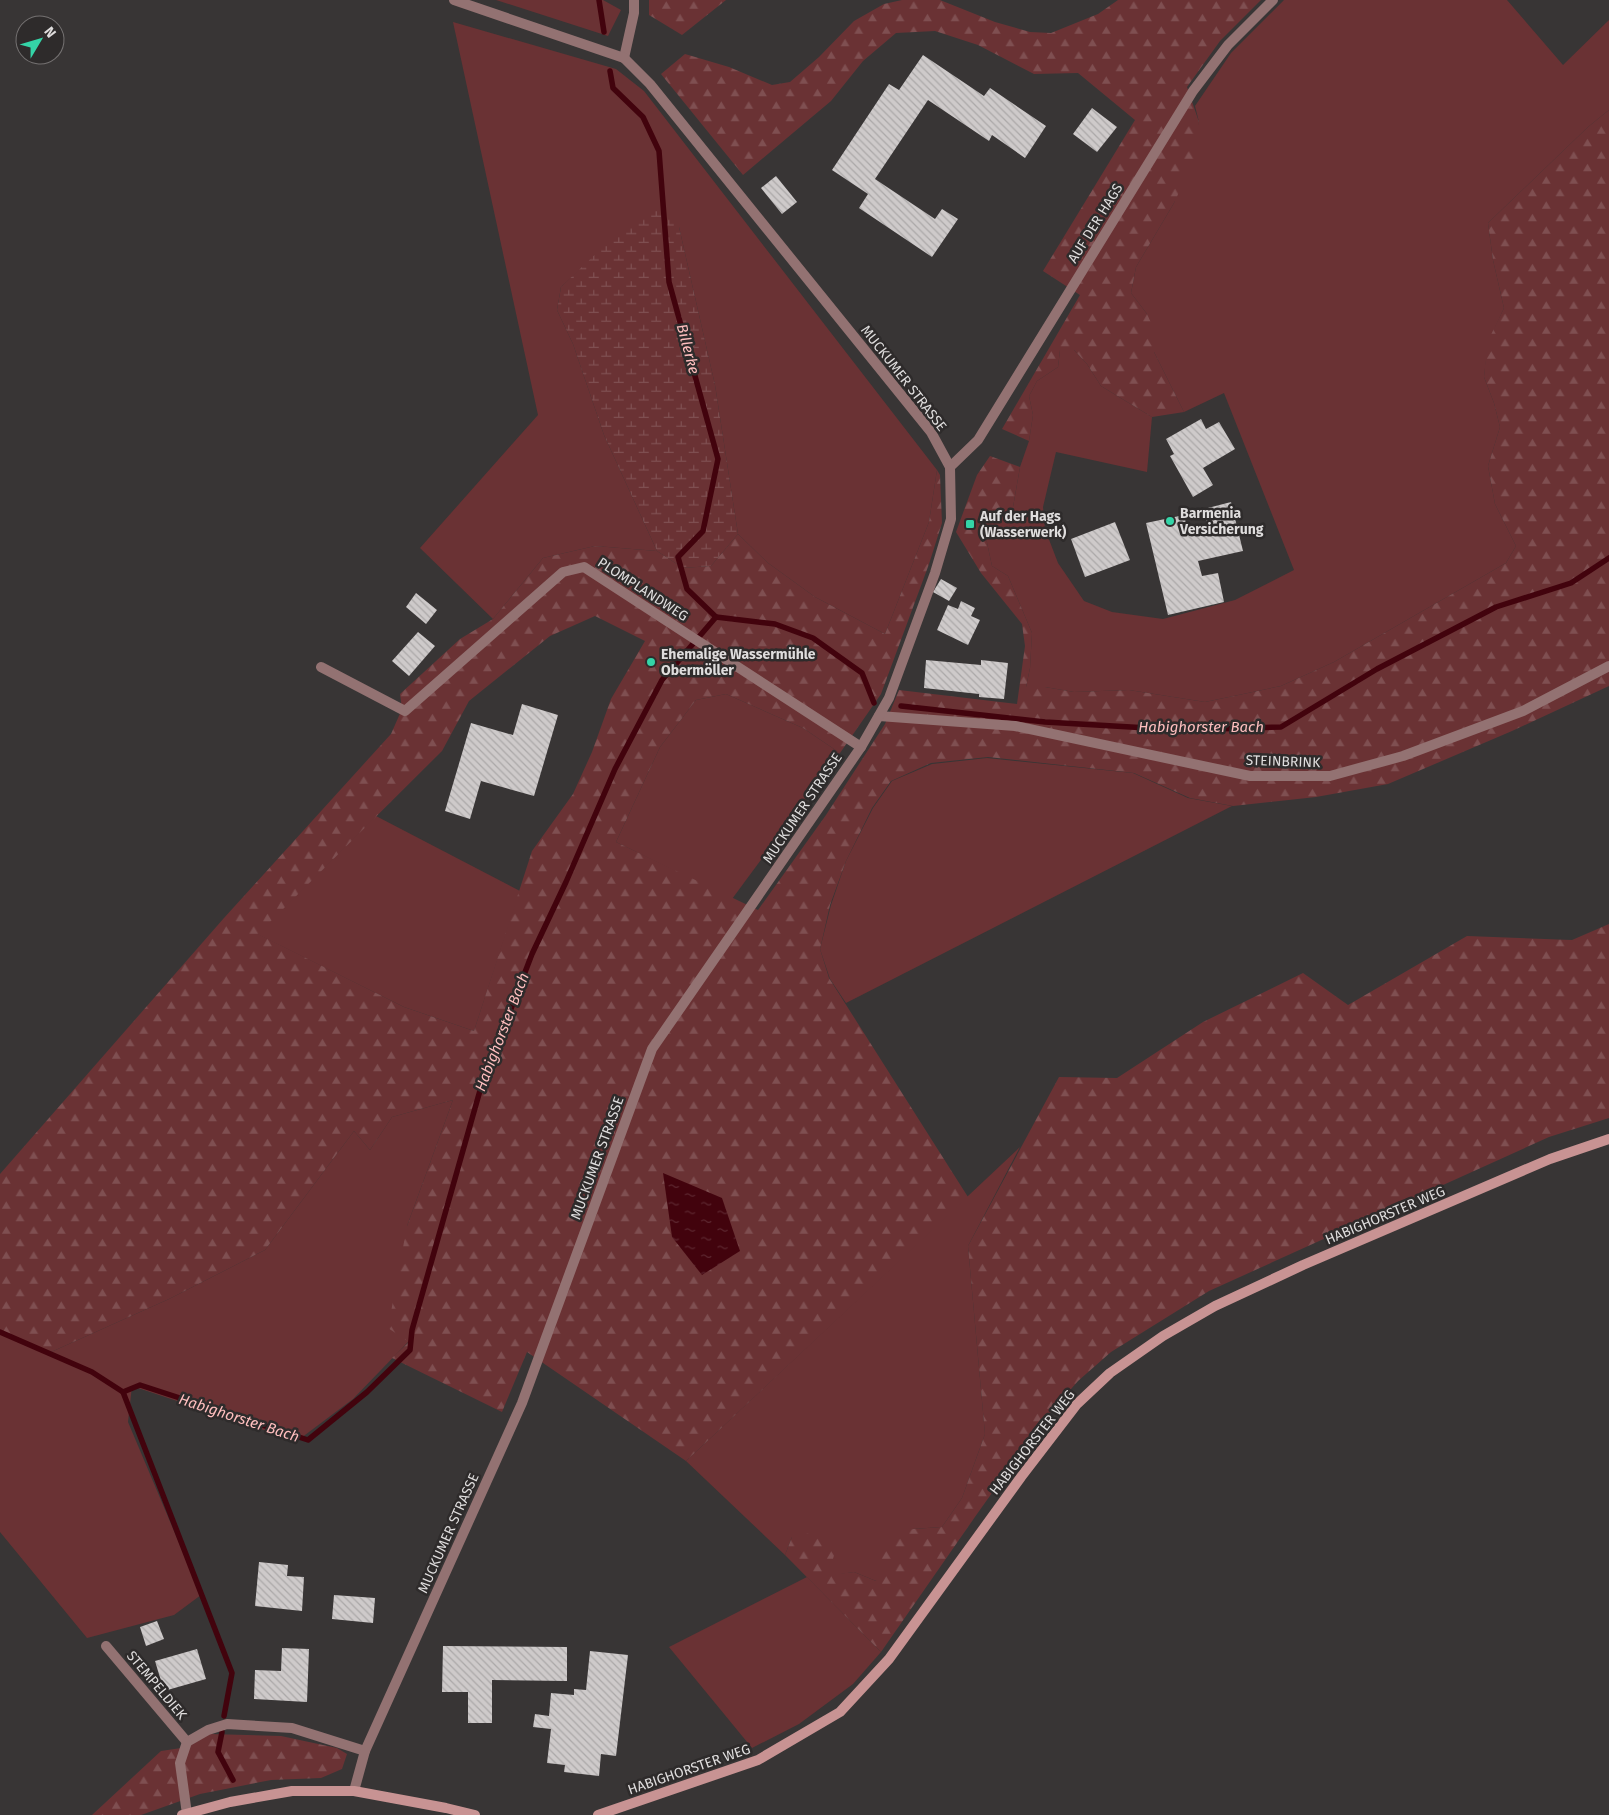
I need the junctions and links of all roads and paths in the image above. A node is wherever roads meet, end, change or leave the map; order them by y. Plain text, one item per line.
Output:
1 (454, 0) edge
2 (634, 0) edge
3 (1273, 0) edge
4 (624, 58) junction
5 (950, 467) junction
6 (1609, 666) edge
7 (321, 667) dead end
8 (879, 716) junction
9 (861, 747) junction
10 (1609, 1139) edge
11 (106, 1646) dead end
12 (187, 1742) junction
13 (364, 1751) junction
14 (354, 1791) junction
15 (185, 1814) edge
16 (475, 1815) edge
17 (598, 1815) edge

1 - 4 street, MUCKUMER STRASSE
2 - 4 street
3 - 5 street, AUF DER HAGS
4 - 5 street, MUCKUMER STRASSE
5 - 8 street, MUCKUMER STRASSE
6 - 8 street, STEINBRINK
7 - 9 street, PLOMPLANDWEG
8 - 9 street, MUCKUMER STRASSE
9 - 13 street, MUCKUMER STRASSE
10 - 17 street, HABIGHORSTER WEG
11 - 12 street, STEMPELDIEK
12 - 13 street
12 - 15 street
13 - 14 street, MUCKUMER STRASSE
14 - 15 street
14 - 16 street

